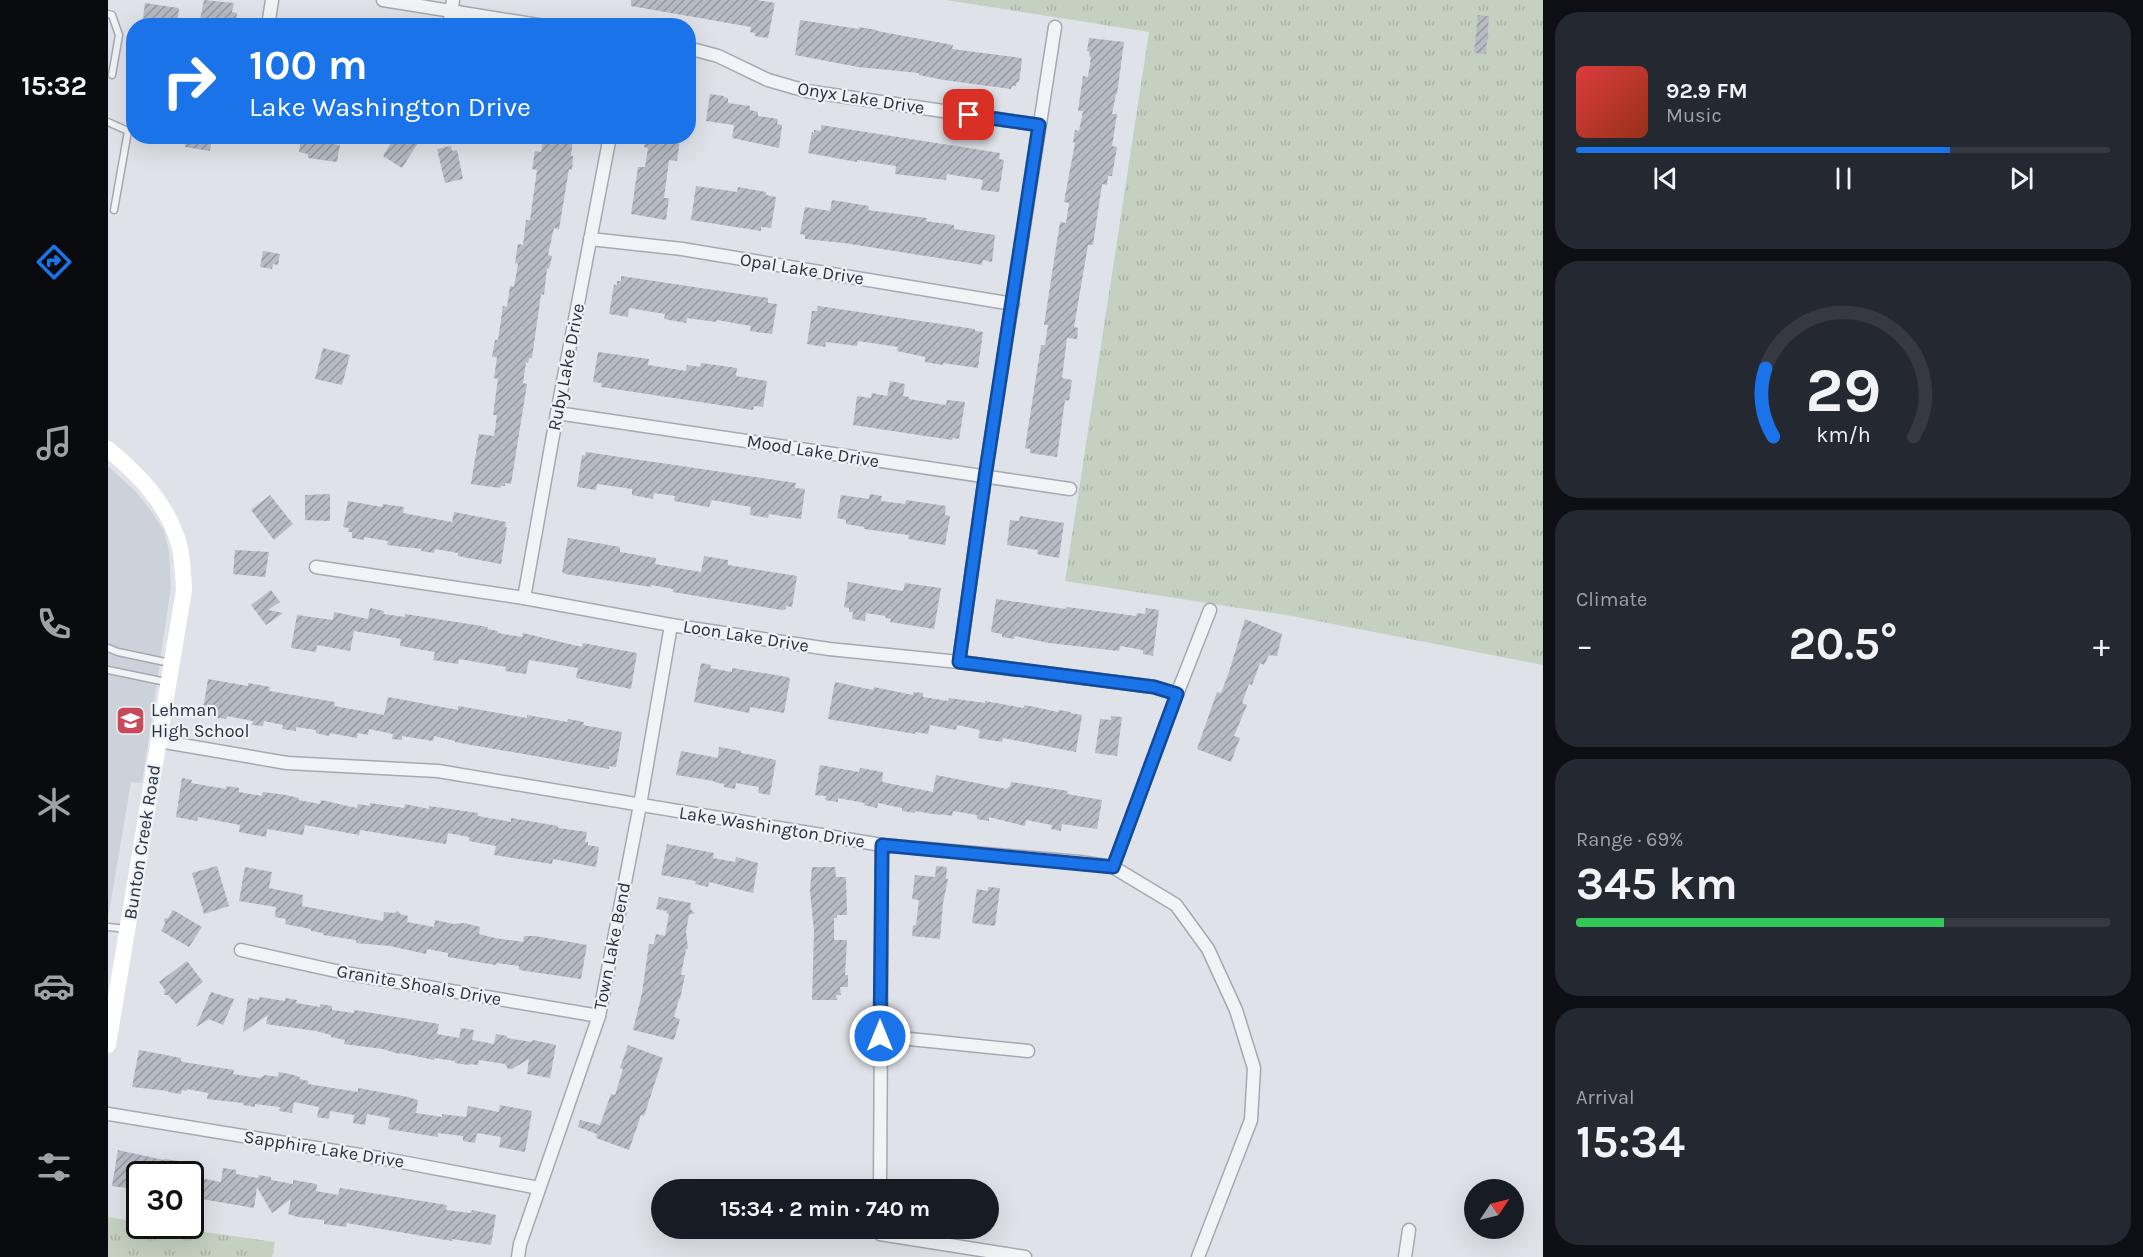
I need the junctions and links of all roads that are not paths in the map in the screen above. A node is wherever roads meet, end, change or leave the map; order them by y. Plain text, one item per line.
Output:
1 (272, 0) edge
2 (383, 0) edge
3 (452, 5) edge
4 (108, 14) edge
5 (269, 18) edge
6 (509, 18) edge
7 (1054, 27) dead end
8 (696, 50) edge
9 (112, 75) dead end
10 (108, 122) edge
11 (1039, 125) junction
12 (126, 130) edge
13 (126, 142) edge
14 (608, 144) edge
15 (114, 210) dead end
16 (590, 238) junction
17 (1013, 304) junction
18 (557, 413) junction
19 (108, 449) edge
20 (985, 477) junction
21 (1070, 489) dead end
22 (316, 567) dead end
23 (524, 598) junction
24 (1210, 610) dead end
25 (671, 625) junction
26 (108, 648) edge
27 (959, 662) junction
28 (170, 664) junction
29 (108, 670) edge
30 (168, 683) junction
31 (1177, 694) junction
32 (159, 741) junction
33 (640, 805) junction
34 (882, 845) junction
35 (1113, 867) junction
36 (108, 927) edge
37 (128, 929) junction
38 (241, 950) dead end
39 (599, 1016) junction
40 (880, 1036) junction
41 (108, 1045) edge
42 (1028, 1051) dead end
43 (108, 1114) edge
44 (880, 1179) edge
45 (539, 1188) junction
46 (1409, 1230) dead end
47 (912, 1239) edge
48 (518, 1257) edge
49 (1025, 1257) edge
50 (1198, 1257) edge
51 (1405, 1257) edge

1 - 5 street
2 - 3 street
3 - 6 street
4 - 9 lane
7 - 11 street
8 - 11 street, Onyx Lake Drive
10 - 12 lane
11 - 17 street
13 - 15 lane
14 - 16 street, Ruby Lake Drive
16 - 17 street, Opal Lake Drive
16 - 18 street, Ruby Lake Drive
17 - 20 street
18 - 20 street, Mood Lake Drive
18 - 23 street, Ruby Lake Drive
19 - 28 street, Bunton Creek Road
20 - 21 street, Mood Lake Drive
20 - 27 street
22 - 23 street, Loon Lake Drive
23 - 25 street, Loon Lake Drive
24 - 31 street
25 - 27 street, Loon Lake Drive
25 - 33 street, Town Lake Bend
26 - 28 lane
27 - 31 street, Loon Lake Drive
28 - 30 street, Bunton Creek Road
29 - 30 lane
30 - 32 street, Bunton Creek Road
31 - 35 street
32 - 33 street, Lake Washington Drive
32 - 37 street, Bunton Creek Road
33 - 34 street, Lake Washington Drive
33 - 39 street, Town Lake Bend
34 - 35 street, Lake Washington Drive
34 - 40 street
35 - 50 street, Lake Washington Drive
36 - 37 lane
37 - 41 street, Bunton Creek Road
38 - 39 street, Granite Shoals Drive
39 - 45 street, Town Lake Bend
40 - 42 street
40 - 44 street
43 - 45 street, Sapphire Lake Drive
45 - 48 street, Town Lake Bend
46 - 51 street
47 - 49 street

